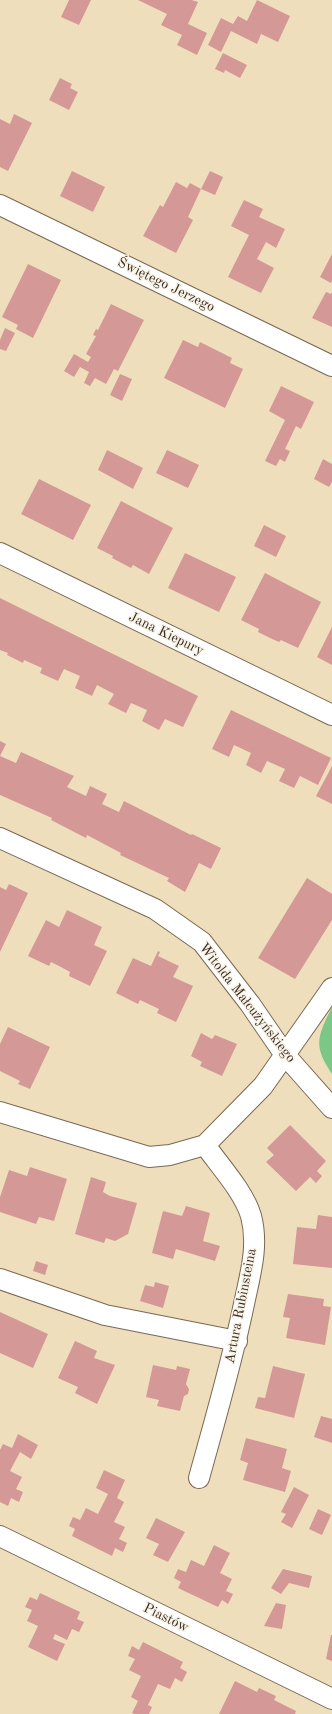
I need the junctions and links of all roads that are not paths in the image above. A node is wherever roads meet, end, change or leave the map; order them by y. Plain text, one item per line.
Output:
1 (0, 205) edge
2 (332, 366) edge
3 (0, 553) edge
4 (332, 715) edge
5 (0, 838) edge
6 (332, 988) edge
7 (286, 1055) junction
8 (332, 1108) edge
9 (0, 1112) edge
10 (205, 1145) junction
11 (0, 1279) edge
12 (237, 1341) junction
13 (199, 1478) dead end
14 (0, 1536) edge
15 (332, 1699) edge

1 - 2 street, Świętego Jerzego
3 - 4 street, Jana Kiepury
5 - 7 street, Witolda Małcużyńskiego
6 - 7 street
7 - 8 street, Witolda Małcużyńskiego
7 - 10 street
9 - 10 street
10 - 12 street, Artura Rubinsteina
11 - 12 street
12 - 13 street, Artura Rubinsteina
14 - 15 street, Piastów

